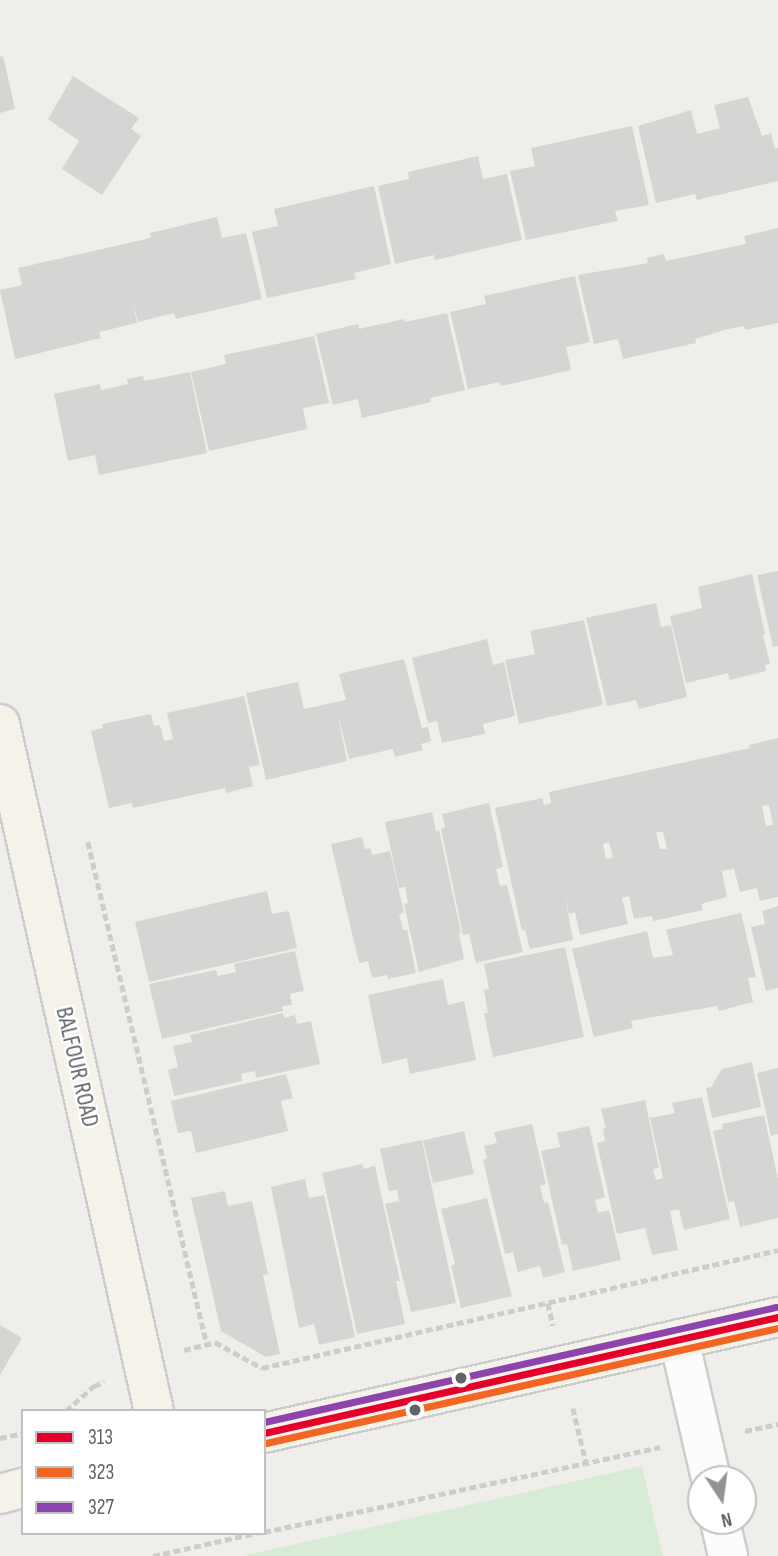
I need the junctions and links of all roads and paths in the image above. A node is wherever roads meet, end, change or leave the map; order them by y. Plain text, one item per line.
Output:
1 (0, 724) edge
2 (88, 842) dead end
3 (778, 1250) edge
4 (778, 1317) edge
5 (679, 1339) junction
6 (207, 1345) junction
7 (142, 1360) junction
8 (154, 1409) edge
9 (778, 1424) edge
10 (742, 1432) dead end
11 (21, 1433) edge
12 (266, 1433) edge
13 (0, 1438) edge
14 (662, 1446) dead end
15 (708, 1465) edge
16 (21, 1489) edge
17 (0, 1494) edge
18 (266, 1532) edge
19 (247, 1535) edge
20 (723, 1535) edge
21 (153, 1556) edge
22 (728, 1556) edge

1 - 7 main road, BALFOUR ROAD
2 - 6 path
3 - 6 path
4 - 5 main road
5 - 12 main road
5 - 15 street
6 - 7 path
7 - 8 main road, BALFOUR ROAD
9 - 10 path
11 - 13 path
14 - 18 path
16 - 17 main road
19 - 21 path
20 - 22 street

